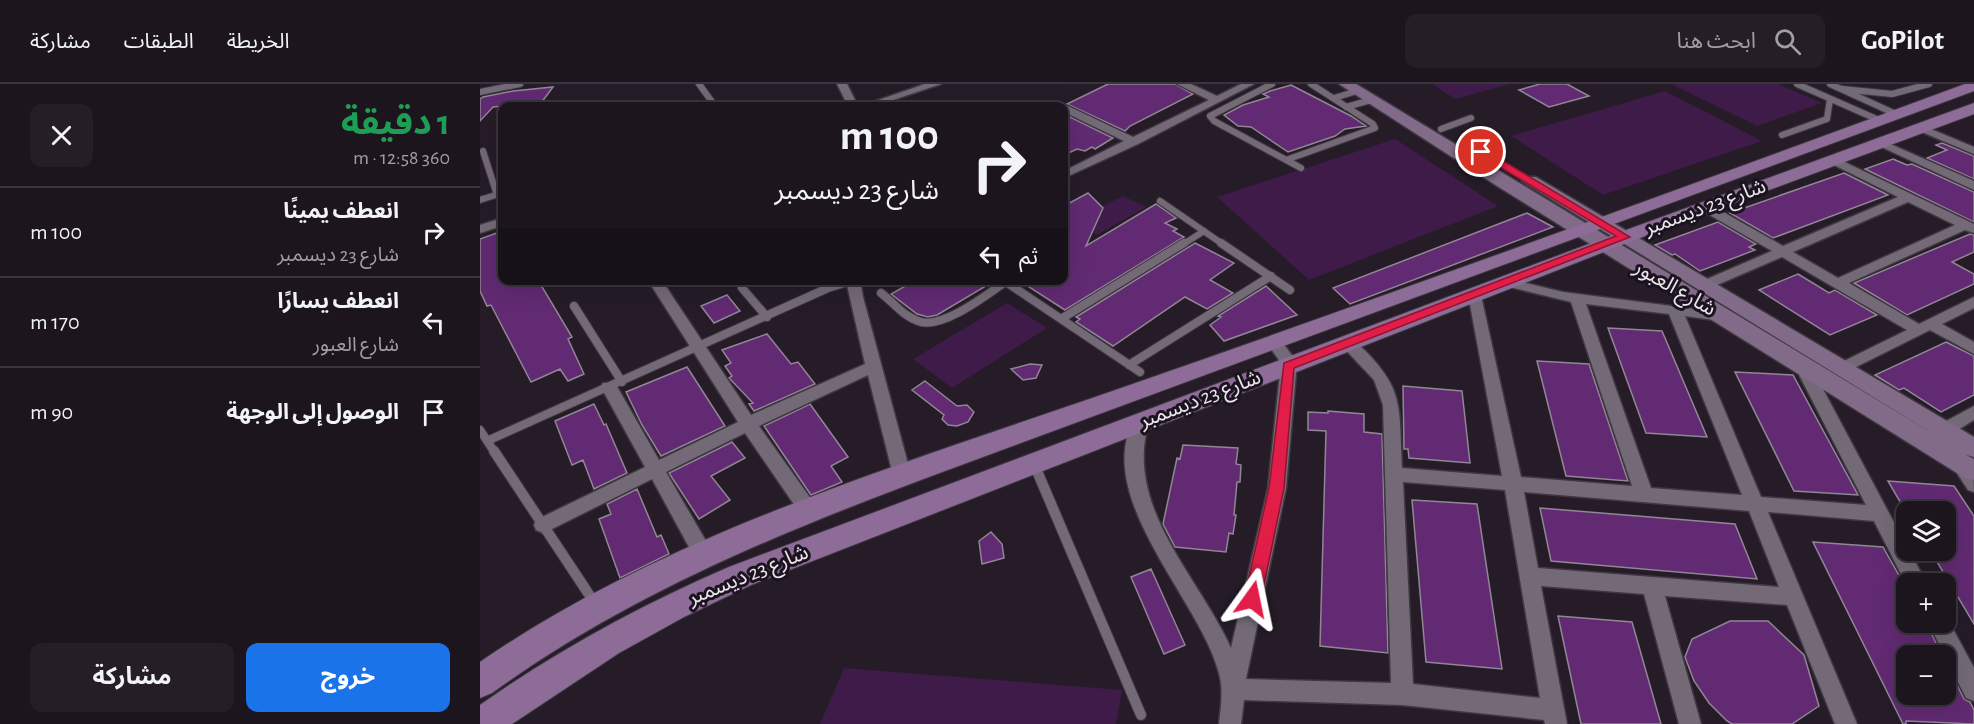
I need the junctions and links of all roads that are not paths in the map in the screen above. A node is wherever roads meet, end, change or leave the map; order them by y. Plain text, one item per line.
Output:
1 (520, 84) edge
2 (699, 84) edge
3 (842, 84) edge
4 (936, 84) edge
5 (1182, 84) edge
6 (1249, 84) edge
7 (1272, 84) edge
8 (1311, 84) edge
9 (1797, 84) edge
10 (1830, 84) edge
11 (1861, 84) edge
12 (1929, 84) edge
13 (1974, 87) edge
14 (1842, 89) junction
15 (1360, 90) edge
16 (1861, 91) junction
17 (480, 92) edge
18 (1334, 99) junction
19 (1830, 99) junction
20 (1218, 100) junction
21 (712, 102) edge
22 (851, 102) edge
23 (879, 102) edge
24 (1346, 107) junction
25 (1974, 108) edge
26 (1068, 109) edge
27 (1404, 113) junction
28 (1471, 118) dead end
29 (1886, 126) junction
30 (1921, 128) junction
31 (1441, 129) junction
32 (1782, 135) dead end
33 (1134, 142) junction
34 (483, 151) dead end
35 (1974, 151) edge
36 (1286, 160) junction
37 (1832, 160) junction
38 (1301, 168) dead end
39 (1068, 173) edge
40 (1974, 186) edge
41 (498, 189) edge
42 (498, 195) edge
43 (1909, 197) junction
44 (480, 200) edge
45 (1160, 201) dead end
46 (1705, 207) junction
47 (498, 223) edge
48 (1970, 227) edge
49 (480, 229) edge
50 (1204, 231) junction
51 (1603, 235) junction
52 (1784, 251) junction
53 (1271, 276) junction
54 (1506, 282) junction
55 (1838, 283) junction
56 (658, 285) edge
57 (838, 285) edge
58 (854, 285) edge
59 (1000, 285) edge
60 (1013, 285) edge
61 (1705, 285) junction
62 (742, 288) dead end
63 (1290, 290) dead end
64 (882, 293) dead end
65 (1475, 294) junction
66 (1577, 299) junction
67 (1974, 302) edge
68 (574, 306) dead end
69 (1675, 310) junction
70 (1723, 316) junction
71 (766, 317) junction
72 (1061, 320) junction
73 (1925, 327) junction
74 (1274, 342) junction
75 (1348, 343) junction
76 (698, 348) junction
77 (1974, 349) edge
78 (1129, 364) junction
79 (1802, 364) junction
80 (874, 366) junction
81 (1288, 366) junction
82 (1842, 369) junction
83 (1146, 377) junction
84 (615, 384) junction
85 (1974, 412) edge
86 (1141, 422) junction
87 (748, 424) junction
88 (480, 430) edge
89 (1944, 430) junction
90 (487, 441) junction
91 (1968, 460) edge
92 (1034, 463) junction
93 (654, 469) junction
94 (1394, 474) junction
95 (902, 475) junction
96 (1513, 484) junction
97 (1974, 485) edge
98 (1644, 495) junction
99 (1753, 504) junction
100 (810, 511) junction
101 (1879, 514) junction
102 (543, 525) junction
103 (703, 554) junction
104 (1911, 573) edge
105 (1530, 576) junction
106 (1652, 586) junction
107 (1793, 597) junction
108 (597, 605) junction
109 (1946, 633) edge
110 (1966, 661) edge
111 (480, 682) edge
112 (1233, 688) junction
113 (1974, 690) edge
114 (1402, 694) junction
115 (1141, 715) dead end
116 (1555, 717) edge
117 (483, 724) edge
118 (1230, 724) edge
119 (1690, 724) edge
120 (1846, 724) edge

1 - 17 lane
2 - 21 lane
3 - 22 street
4 - 23 street
5 - 20 street
6 - 20 street
7 - 36 lane
8 - 18 lane
9 - 19 lane
10 - 14 lane
11 - 16 lane
12 - 16 lane
13 - 29 main road, شارع 23 ديسمبر
14 - 16 lane
14 - 29 lane
15 - 18 lane
15 - 24 lane
15 - 27 street, شارع العبور
18 - 24 lane
19 - 29 lane
19 - 32 lane
20 - 33 street
24 - 36 lane
25 - 30 main road, شارع 23 ديسمبر
26 - 33 street
27 - 31 street, شارع العبور
27 - 51 street, شارع العبور
28 - 31 lane
29 - 30 main road, شارع 23 ديسمبر
29 - 37 main road, شارع 23 ديسمبر
29 - 40 street
29 - 51 main road, شارع 23 ديسمبر
30 - 35 street
31 - 51 street, شارع العبور
33 - 39 street
34 - 41 lane
36 - 38 lane
37 - 43 street
37 - 46 main road, شارع 23 ديسمبر
42 - 44 lane
43 - 48 street
43 - 52 street
45 - 50 lane
46 - 51 main road, شارع 23 ديسمبر
46 - 52 street
47 - 49 street
48 - 55 street
50 - 53 lane
50 - 72 lane
51 - 54 main road, شارع 23 ديسمبر
51 - 61 street, شارع العبور
51 - 70 street, شارع العبور
51 - 74 main road, شارع 23 ديسمبر
52 - 55 street
52 - 61 street
53 - 63 lane
53 - 78 lane
54 - 65 main road, شارع 23 ديسمبر
54 - 66 street
55 - 73 street
56 - 76 street
57 - 71 lane
58 - 80 street
59 - 64 lane
60 - 72 lane
61 - 82 street, شارع العبور
62 - 71 lane
65 - 75 main road, شارع 23 ديسمبر
65 - 96 street
66 - 69 street
66 - 98 street
67 - 73 street
68 - 84 lane
69 - 70 street
69 - 99 street
70 - 79 street, شارع العبور
71 - 76 lane
72 - 78 lane
73 - 77 street
73 - 82 street
74 - 81 street
74 - 83 main road, شارع 23 ديسمبر
75 - 81 main road, شارع 23 ديسمبر
75 - 94 street
76 - 84 lane
76 - 87 street
78 - 83 lane
79 - 91 street, شارع العبور
79 - 101 street
80 - 87 street
80 - 95 street
81 - 86 main road, شارع 23 ديسمبر
81 - 112 street
82 - 89 street, شارع العبور
83 - 95 main road, شارع 23 ديسمبر
84 - 90 lane
84 - 93 street
85 - 89 street
86 - 92 main road, شارع 23 ديسمبر
86 - 112 street
87 - 93 street
87 - 100 street
88 - 90 lane
89 - 91 street, شارع العبور
90 - 102 lane
91 - 97 street
92 - 115 lane
92 - 117 main road, شارع 23 ديسمبر
93 - 102 street
93 - 103 street
94 - 96 street
94 - 114 street
95 - 100 main road, شارع 23 ديسمبر
96 - 98 street
96 - 105 street
98 - 99 street
99 - 101 street
99 - 107 street
100 - 103 main road, شارع 23 ديسمبر
101 - 104 street
102 - 108 lane
103 - 108 main road, شارع 23 ديسمبر
105 - 106 street
105 - 116 street
106 - 107 street
106 - 119 street
107 - 120 street
108 - 111 main road, شارع 23 ديسمبر
109 - 110 street
110 - 113 street
112 - 114 street
112 - 118 street
114 - 116 street

